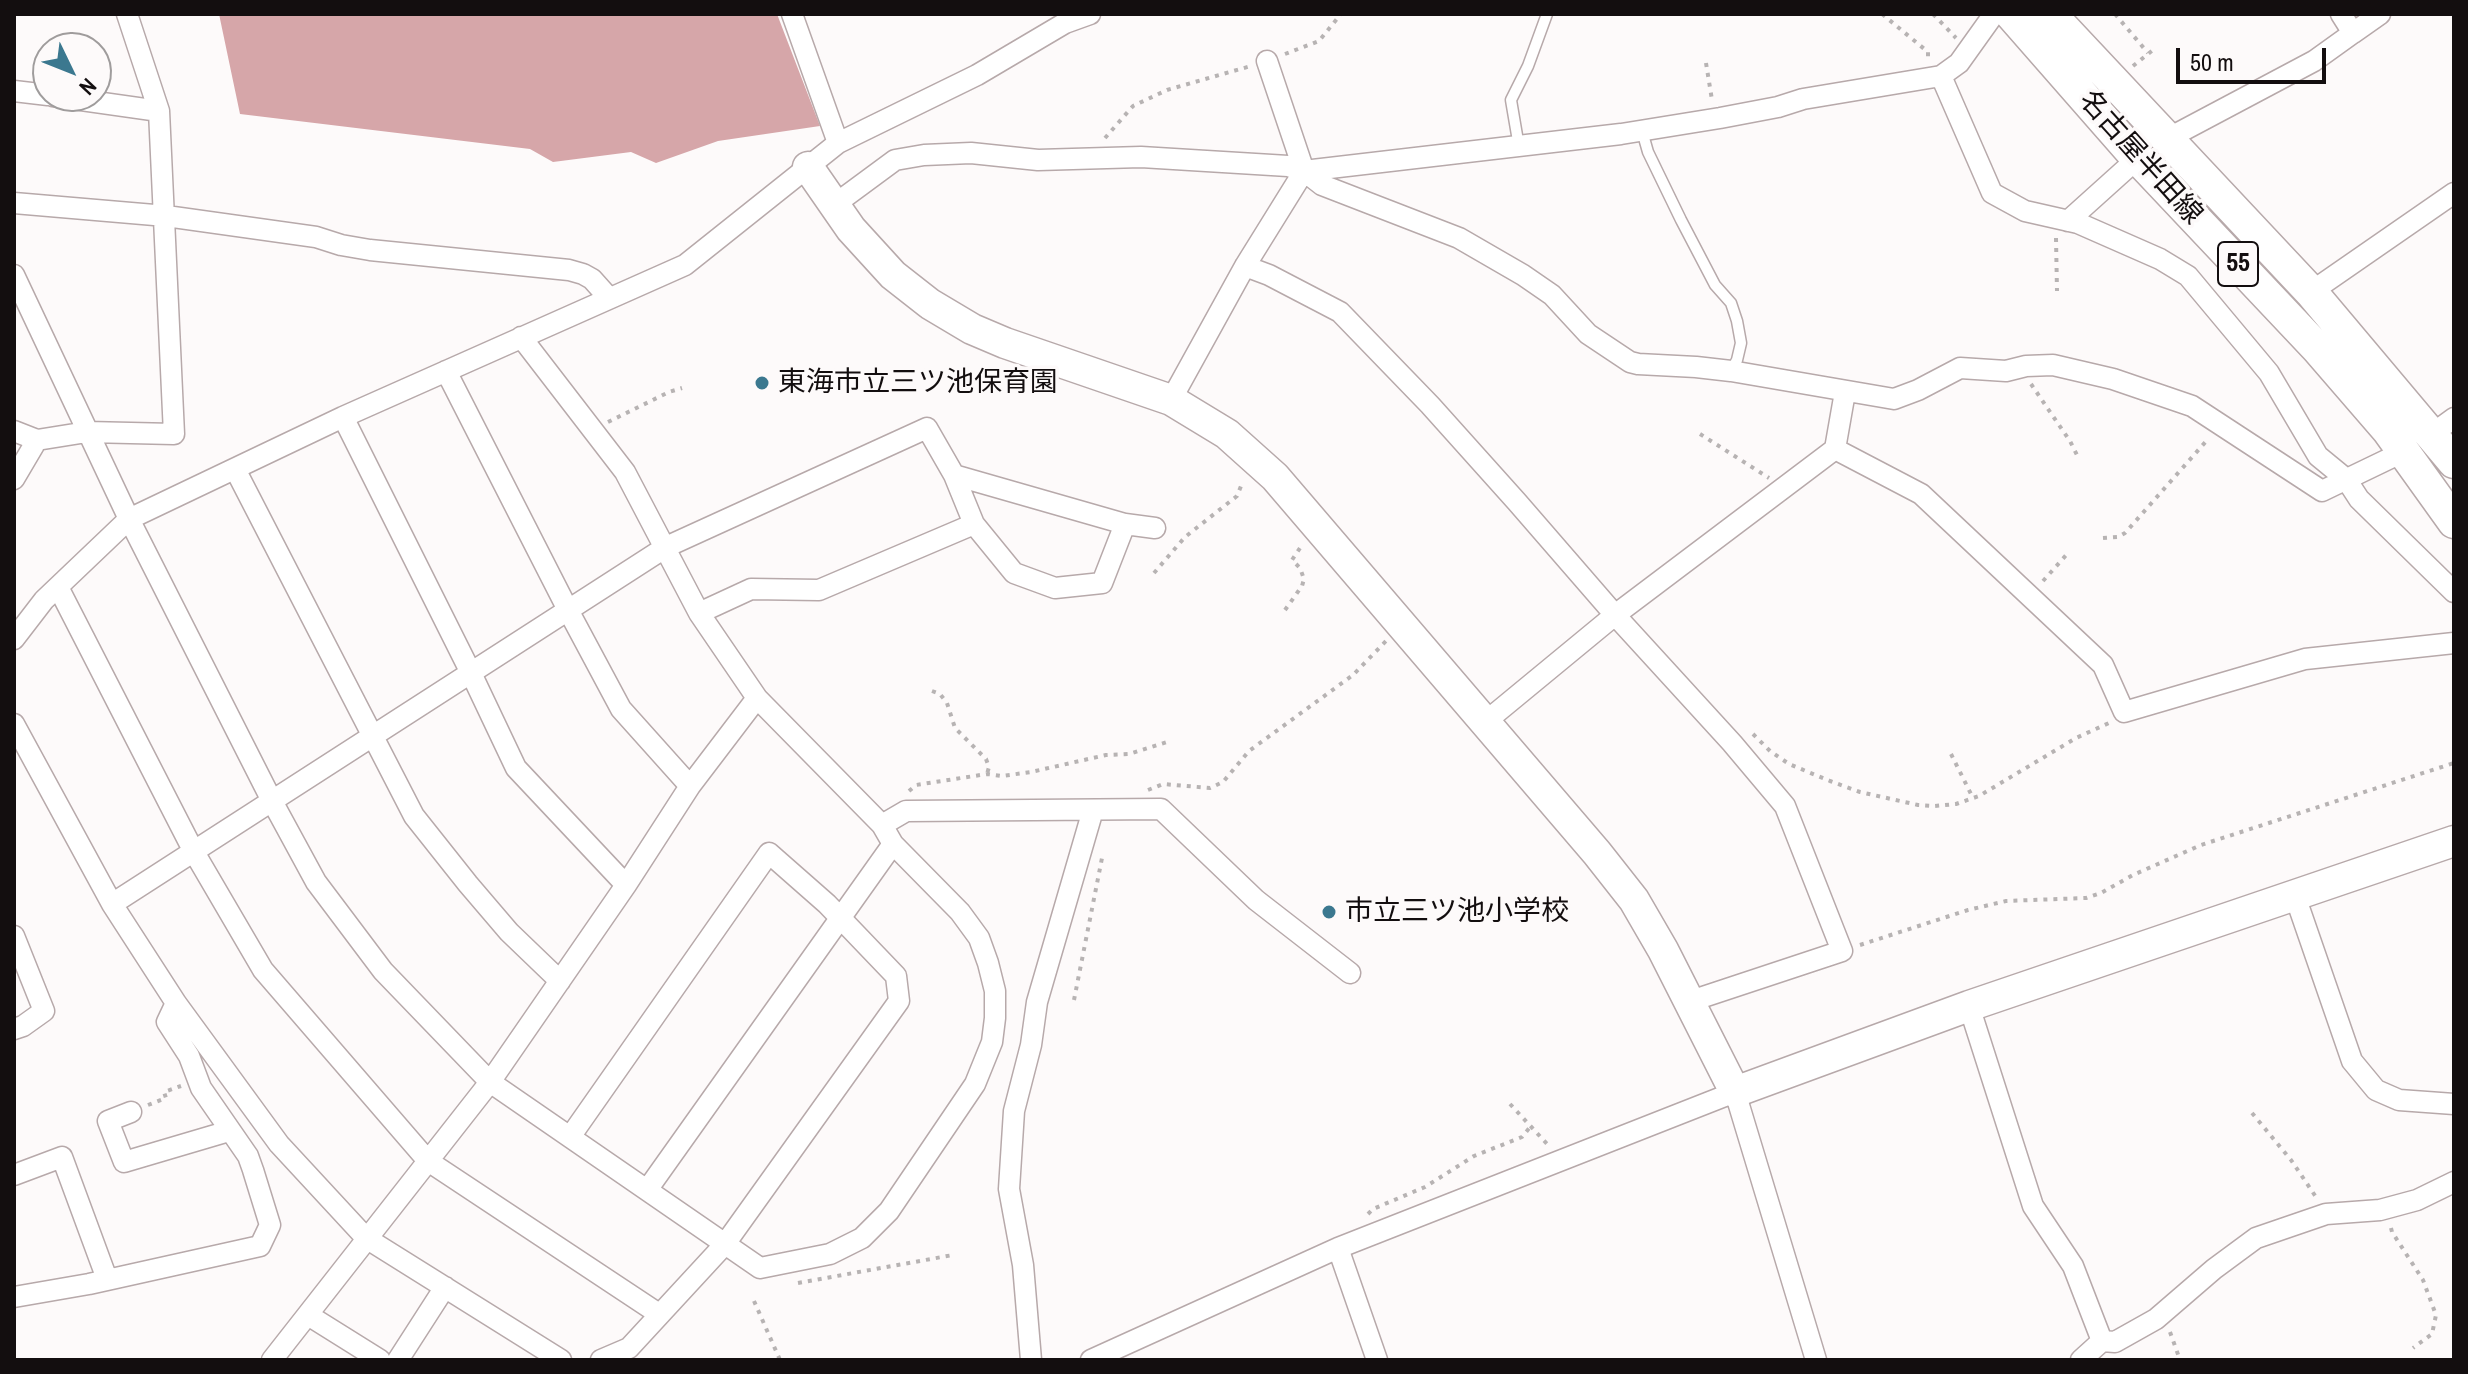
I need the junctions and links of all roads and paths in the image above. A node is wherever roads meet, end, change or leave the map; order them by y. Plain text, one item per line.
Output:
1 (127, 14) edge
2 (792, 14) edge
3 (1090, 14) edge
4 (1341, 14) edge
5 (1547, 14) edge
6 (1882, 14) edge
7 (1933, 14) edge
8 (1994, 14) edge
9 (2011, 14) edge
10 (2050, 14) edge
11 (2115, 14) edge
12 (2341, 14) edge
13 (2380, 14) edge
14 (2353, 33) junction
15 (1970, 49) junction
16 (2148, 53) dead end
17 (1267, 61) junction
18 (1706, 63) dead end
19 (1935, 77) junction
20 (112, 104) edge
21 (159, 111) junction
22 (1715, 119) junction
23 (1642, 131) junction
24 (2167, 139) junction
25 (838, 143) junction
26 (1519, 147) junction
27 (2138, 158) junction
28 (1090, 160) junction
29 (808, 167) junction
30 (1304, 171) junction
31 (2454, 193) edge
32 (14, 203) edge
33 (834, 205) junction
34 (166, 216) junction
35 (2062, 219) junction
36 (1245, 266) junction
37 (14, 275) edge
38 (2057, 291) dead end
39 (2311, 292) junction
40 (609, 298) junction
41 (20, 304) edge
42 (521, 337) junction
43 (2026, 366) junction
44 (446, 371) junction
45 (1731, 371) junction
46 (682, 388) dead end
47 (1845, 392) junction
48 (1171, 400) junction
49 (343, 417) junction
50 (2220, 425) junction
51 (2443, 426) edge
52 (592, 430) junction
53 (14, 431) edge
54 (87, 432) junction
55 (1700, 434) dead end
56 (37, 440) junction
57 (1835, 449) junction
58 (2403, 452) junction
59 (2079, 459) dead end
60 (1257, 460) junction
61 (2454, 462) edge
62 (235, 469) junction
63 (954, 475) junction
64 (14, 479) edge
65 (2346, 479) junction
66 (1782, 489) junction
67 (129, 519) junction
68 (2454, 522) edge
69 (974, 524) junction
70 (1125, 524) junction
71 (1155, 528) dead end
72 (1319, 528) junction
73 (2103, 538) dead end
74 (666, 547) junction
75 (2068, 553) dead end
76 (1154, 573) dead end
77 (58, 587) junction
78 (2454, 592) edge
79 (2029, 595) junction
80 (568, 610) junction
81 (1285, 610) dead end
82 (699, 613) junction
83 (1615, 615) junction
84 (1401, 624) junction
85 (14, 639) edge
86 (2454, 643) edge
87 (470, 671) junction
88 (932, 691) dead end
89 (757, 698) junction
90 (2124, 712) junction
91 (1484, 723) junction
92 (14, 724) edge
93 (373, 735) junction
94 (1167, 742) dead end
95 (1732, 743) junction
96 (1951, 754) dead end
97 (2454, 763) edge
98 (987, 774) junction
99 (690, 786) junction
100 (1973, 798) junction
101 (272, 801) junction
102 (1136, 809) junction
103 (1102, 810) junction
104 (906, 811) junction
105 (882, 825) junction
106 (2454, 841) edge
107 (893, 844) junction
108 (194, 852) junction
109 (626, 885) junction
110 (2295, 896) junction
111 (112, 904) junction
112 (839, 918) junction
113 (14, 936) edge
114 (1842, 951) junction
115 (1350, 973) dead end
116 (560, 981) junction
117 (1074, 1000) dead end
118 (1688, 1002) junction
119 (176, 1003) junction
120 (1969, 1006) junction
121 (14, 1029) edge
122 (198, 1080) junction
123 (490, 1082) junction
124 (1735, 1092) junction
125 (1510, 1104) dead end
126 (2454, 1104) edge
127 (131, 1112) joint
128 (2252, 1113) dead end
129 (1531, 1126) junction
130 (229, 1131) junction
131 (570, 1137) junction
132 (428, 1161) junction
133 (1559, 1161) junction
134 (14, 1175) edge
135 (2454, 1182) edge
136 (647, 1190) junction
137 (2388, 1208) junction
138 (2326, 1214) junction
139 (1370, 1235) junction
140 (366, 1238) junction
141 (725, 1244) junction
142 (1338, 1248) junction
143 (953, 1255) dead end
144 (107, 1279) junction
145 (792, 1284) dead end
146 (445, 1287) junction
147 (14, 1297) edge
148 (754, 1301) dead end
149 (659, 1314) junction
150 (308, 1315) junction
151 (2160, 1315) junction
152 (2102, 1341) junction
153 (2413, 1348) dead end
154 (272, 1360) edge
155 (380, 1360) edge
156 (398, 1360) edge
157 (561, 1360) edge
158 (601, 1360) edge
159 (780, 1360) edge
160 (1031, 1360) edge
161 (1091, 1360) edge
162 (1377, 1360) edge
163 (1816, 1360) edge
164 (2081, 1360) edge
165 (2180, 1360) edge

1 - 21 street
2 - 25 street
3 - 25 street
4 - 17 path
5 - 26 lane
6 - 19 path
7 - 15 path
8 - 15 street
9 - 27 main road, 名古屋半田線 / 55
10 - 24 main road, 名古屋半田線 / 55
11 - 16 path
12 - 14 street
13 - 14 street
14 - 24 street
15 - 19 street
17 - 28 path
17 - 30 street
18 - 22 path
19 - 22 street
19 - 35 street
20 - 21 street
21 - 34 street
22 - 23 street
23 - 26 street
23 - 45 lane
24 - 39 main road, 名古屋半田線 / 55
25 - 29 street
26 - 30 street
27 - 35 street
27 - 58 main road, 名古屋半田線 / 55
28 - 30 street
28 - 33 street
29 - 33 street
29 - 40 street
30 - 36 street
30 - 45 street
31 - 39 street
32 - 34 street
33 - 48 street
34 - 40 street
34 - 54 street
35 - 38 path
35 - 65 street
36 - 48 street
36 - 83 street
37 - 41 street
39 - 51 main road, 名古屋半田線 / 55
40 - 42 street
41 - 54 street
42 - 44 street
42 - 52 street
43 - 47 street
43 - 50 street
43 - 59 path
44 - 49 street
44 - 80 street
45 - 47 street
46 - 52 path
47 - 57 street
48 - 60 street
49 - 62 street
49 - 87 street
50 - 65 street
50 - 73 path
51 - 61 main road, 名古屋半田線 / 55
52 - 74 street
53 - 56 street
54 - 56 street
54 - 67 street
55 - 66 path
56 - 64 street
57 - 66 street
57 - 79 street
58 - 65 street
58 - 68 main road, 名古屋半田線 / 55
60 - 72 street
60 - 76 path
62 - 67 street
62 - 93 street
63 - 69 street
63 - 70 street
63 - 74 street
65 - 78 street
66 - 83 street
67 - 77 street
67 - 101 street
69 - 70 street
69 - 82 street
70 - 71 street
72 - 81 path
72 - 84 street
74 - 80 street
74 - 82 street
75 - 79 path
77 - 85 street
77 - 108 street
79 - 90 street
80 - 87 street
80 - 99 street
82 - 89 street
83 - 91 street
83 - 95 street
84 - 91 street
84 - 102 path
86 - 90 street
87 - 93 street
87 - 109 street
88 - 98 path
89 - 99 street
89 - 105 street
90 - 100 path
91 - 118 street
92 - 111 street
93 - 101 street
93 - 116 street
94 - 98 path
95 - 100 path
95 - 114 street
96 - 100 path
97 - 114 path
98 - 104 path
99 - 109 street
101 - 108 street
101 - 123 street
102 - 103 street
102 - 115 street
103 - 104 street
103 - 117 path
103 - 160 street
104 - 105 street
105 - 107 street
106 - 110 street
107 - 112 street
107 - 141 street
108 - 111 street
108 - 132 street
109 - 116 street
110 - 120 street
110 - 126 street
111 - 119 street
112 - 131 street
112 - 136 street
112 - 141 street
113 - 121 street
114 - 118 street
116 - 123 street
118 - 124 street
119 - 122 street
119 - 140 street
120 - 124 street
120 - 152 street
122 - 127 path
122 - 130 street
123 - 131 street
123 - 132 street
124 - 133 street
124 - 163 street
125 - 129 path
127 - 130 street
128 - 138 path
129 - 133 path
129 - 139 path
130 - 144 street
131 - 136 street
132 - 140 street
132 - 149 street
133 - 139 street
134 - 144 street
135 - 137 street
136 - 141 street
137 - 138 street
137 - 153 path
138 - 151 street
139 - 142 street
140 - 146 street
140 - 150 street
141 - 149 street
142 - 161 street
142 - 162 street
143 - 145 path
144 - 147 street
146 - 156 street
146 - 157 street
148 - 159 path
149 - 158 street
150 - 154 street
150 - 155 street
151 - 152 street
151 - 165 path
152 - 164 street

